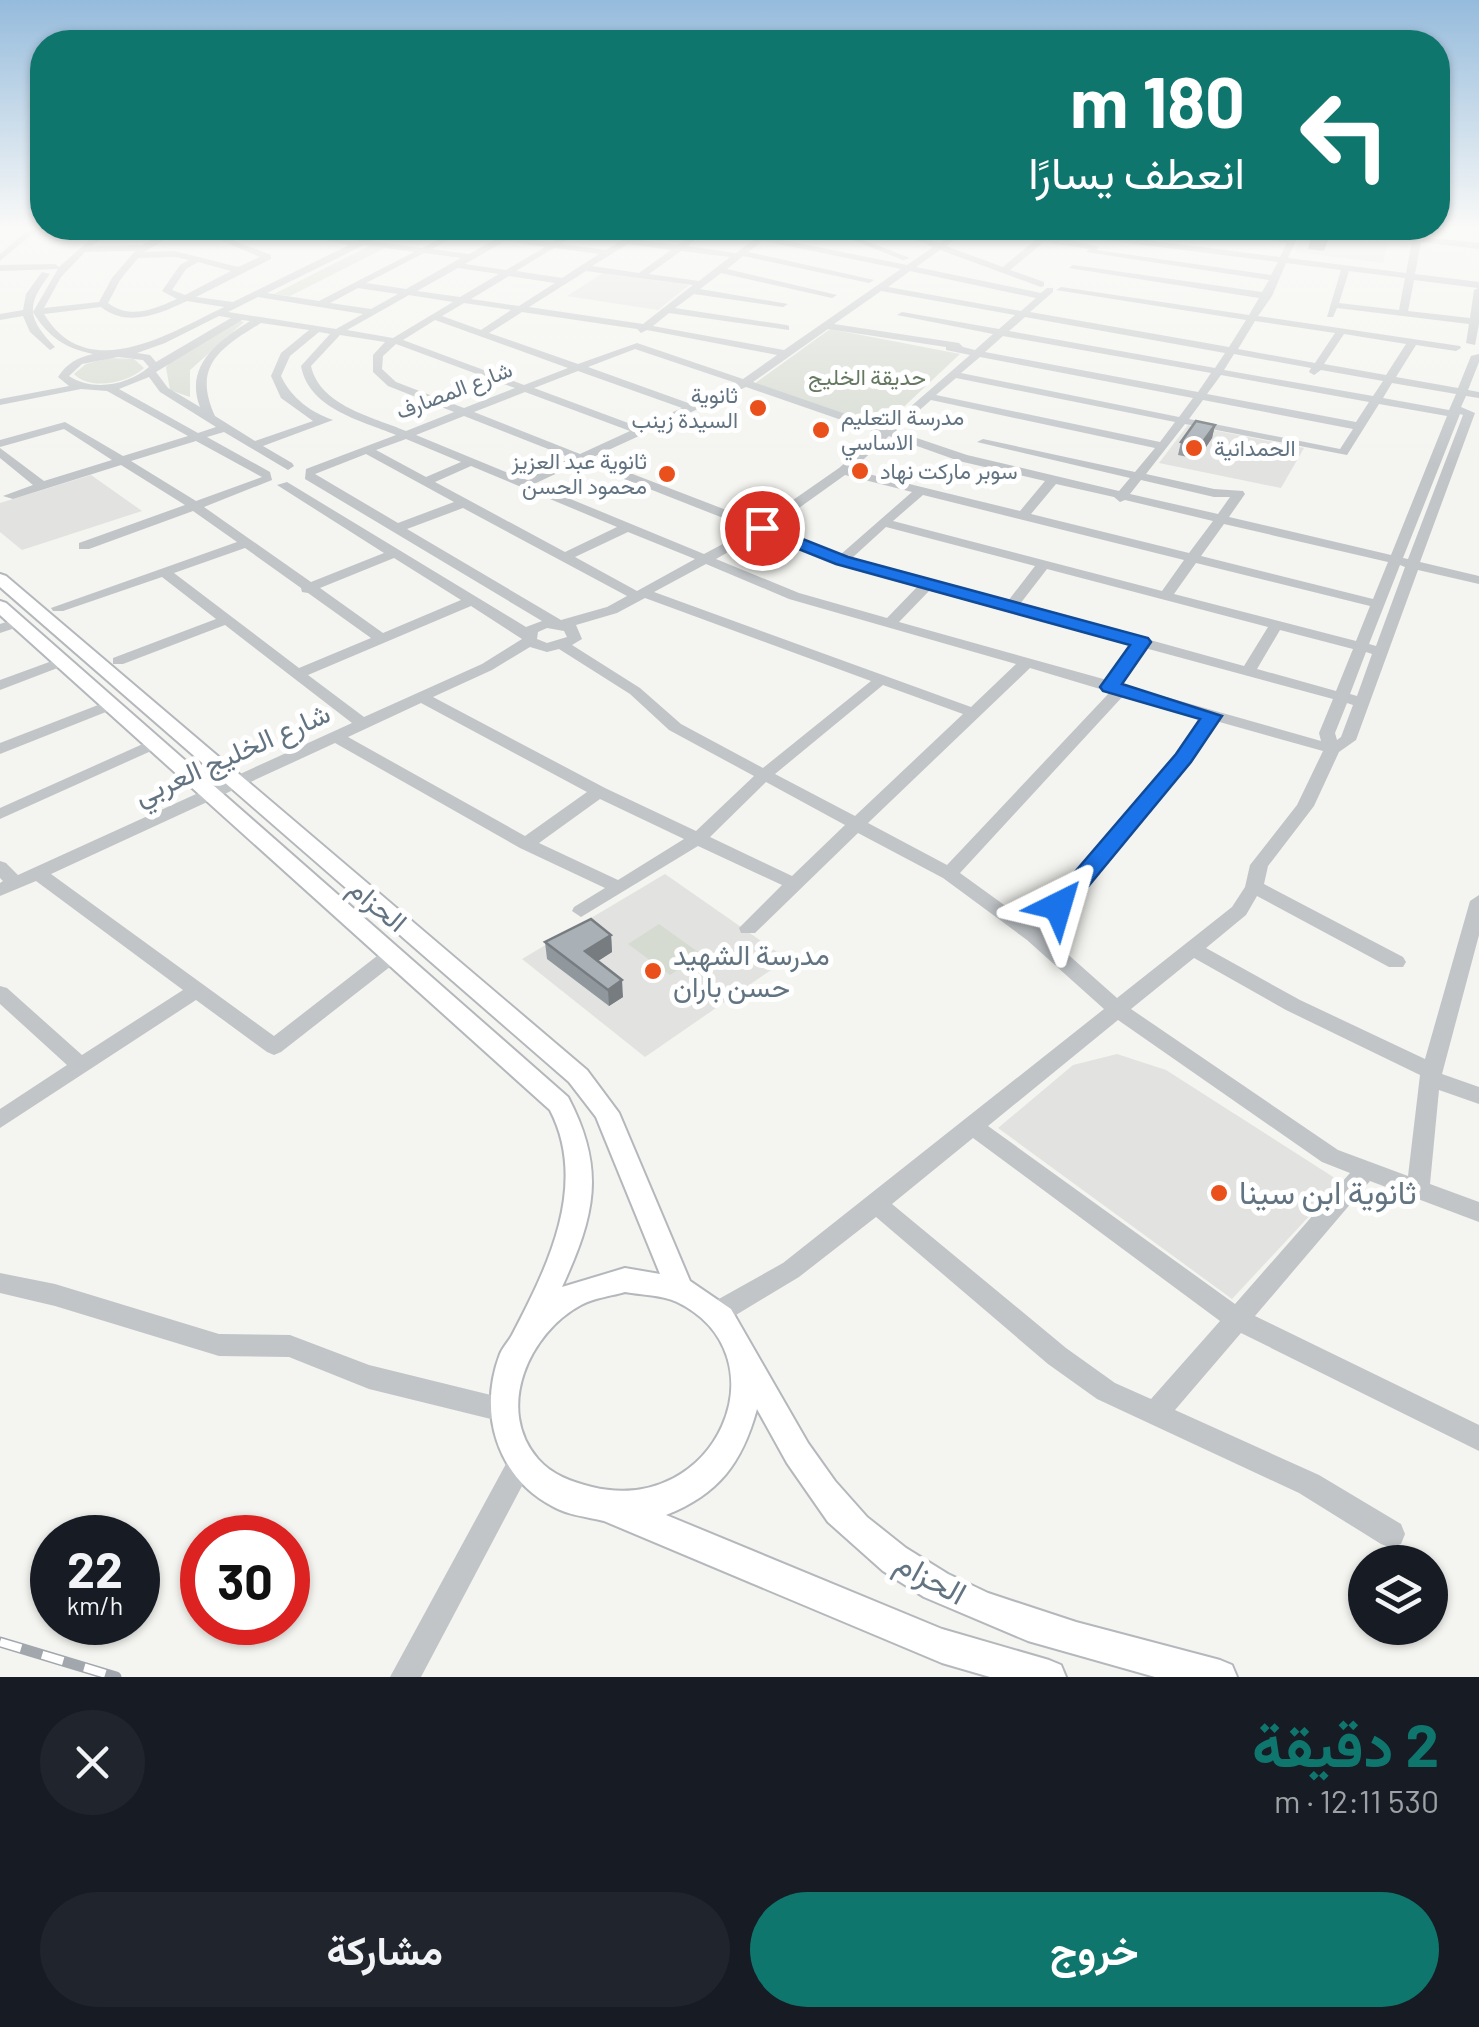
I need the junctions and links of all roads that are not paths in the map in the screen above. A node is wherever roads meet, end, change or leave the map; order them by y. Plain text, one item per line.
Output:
1 (26, 308) edge
2 (39, 308) edge
3 (68, 308) edge
4 (107, 308) edge
5 (154, 308) edge
6 (227, 308) edge
7 (347, 308) edge
8 (377, 308) edge
9 (449, 308) edge
10 (515, 308) edge
11 (846, 308) edge
12 (994, 308) edge
13 (1028, 308) edge
14 (1113, 308) edge
15 (1176, 308) edge
16 (1188, 308) edge
17 (1202, 308) edge
18 (1261, 308) edge
19 (1333, 308) edge
20 (1359, 308) edge
21 (1404, 308) edge
22 (1477, 308) edge
23 (520, 309) junction
24 (669, 310) joint
25 (38, 312) junction
26 (370, 312) junction
27 (218, 313) junction
28 (25, 314) junction
29 (1022, 314) junction
30 (1403, 314) junction
31 (902, 315) dead end
32 (1257, 316) junction
33 (0, 317) edge
34 (239, 317) junction
35 (435, 317) junction
36 (258, 320) junction
37 (1476, 322) junction
38 (1326, 325) junction
39 (825, 326) junction
40 (1099, 326) junction
41 (786, 328) dead end
42 (317, 329) junction
43 (1341, 331) junction
44 (337, 332) junction
45 (484, 332) junction
46 (642, 336) junction
47 (998, 336) junction
48 (1160, 337) junction
49 (396, 341) junction
50 (1412, 341) junction
51 (950, 348) junction
52 (1235, 349) junction
53 (1470, 349) edge
54 (121, 354) junction
55 (787, 354) junction
56 (979, 354) junction
57 (1319, 365) junction
58 (576, 366) junction
59 (153, 370) junction
60 (65, 372) junction
61 (1219, 372) junction
62 (956, 374) junction
63 (1388, 378) junction
64 (743, 384) junction
65 (83, 386) junction
66 (104, 386) junction
67 (525, 387) junction
68 (1304, 387) junction
69 (1465, 392) junction
70 (1200, 395) junction
71 (1479, 395) edge
72 (931, 398) junction
73 (1374, 400) junction
74 (3, 401) edge
75 (690, 408) junction
76 (461, 411) junction
77 (351, 412) junction
78 (1288, 412) junction
79 (1456, 412) junction
80 (211, 418) junction
81 (1183, 420) junction
82 (322, 422) junction
83 (1358, 426) junction
84 (225, 428) junction
85 (995, 428) junction
86 (640, 430) junction
87 (888, 433) junction
88 (404, 434) junction
89 (200, 436) junction
90 (1272, 438) junction
91 (254, 445) junction
92 (1163, 446) junction
93 (0, 448) edge
94 (366, 450) junction
95 (963, 458) junction
96 (578, 459) junction
97 (120, 461) junction
98 (471, 462) junction
99 (302, 470) junction
100 (843, 471) junction
101 (1138, 476) junction
102 (266, 478) junction
103 (426, 482) junction
104 (1052, 482) junction
105 (523, 484) junction
106 (283, 485) junction
107 (42, 486) junction
108 (921, 490) junction
109 (9, 496) dead end
110 (1120, 498) junction
111 (464, 503) junction
112 (195, 506) junction
113 (1023, 516) junction
114 (1219, 522) junction
115 (884, 524) junction
116 (626, 528) junction
117 (762, 528) junction
118 (394, 529) junction
119 (244, 544) junction
120 (84, 546) dead end
121 (393, 554) junction
122 (565, 557) junction
123 (1193, 558) junction
124 (842, 560) junction
125 (707, 561) junction
126 (1395, 561) junction
127 (1043, 564) junction
128 (1414, 565) junction
129 (164, 572) junction
130 (0, 579) edge
131 (1479, 580) edge
132 (928, 584) junction
133 (307, 588) junction
134 (642, 595) junction
135 (1165, 596) junction
136 (470, 601) junction
137 (1378, 604) junction
138 (0, 606) edge
139 (1011, 606) junction
140 (58, 608) dead end
141 (226, 620) junction
142 (890, 622) junction
143 (1276, 625) junction
144 (10, 626) edge
145 (561, 635) junction
146 (380, 638) junction
147 (528, 638) junction
148 (1142, 642) junction
149 (1361, 647) junction
150 (1382, 652) junction
151 (63, 662) junction
152 (118, 662) dead end
153 (1026, 663) junction
154 (487, 667) junction
155 (1248, 672) junction
156 (300, 673) junction
157 (884, 678) junction
158 (0, 685) edge
159 (1115, 688) junction
160 (1340, 697) junction
161 (422, 698) junction
162 (1364, 703) junction
163 (111, 705) junction
164 (974, 713) junction
165 (1212, 716) junction
166 (363, 724) junction
167 (336, 737) junction
168 (154, 744) junction
169 (0, 749) edge
170 (1332, 749) junction
171 (764, 775) junction
172 (235, 783) junction
173 (599, 792) junction
174 (210, 793) junction
175 (0, 814) edge
176 (856, 825) junction
177 (700, 837) junction
178 (526, 844) junction
179 (0, 867) edge
180 (38, 873) junction
181 (949, 874) junction
182 (794, 884) junction
183 (7, 887) edge
184 (619, 887) junction
185 (1254, 887) junction
186 (1479, 901) edge
187 (581, 911) dead end
188 (748, 928) dead end
189 (1034, 935) junction
190 (1195, 950) junction
191 (393, 954) junction
192 (1396, 962) dead end
193 (195, 991) junction
194 (0, 993) edge
195 (1120, 1010) junction
196 (81, 1066) junction
197 (1431, 1074) junction
198 (1479, 1096) edge
199 (0, 1120) edge
200 (973, 1126) junction
201 (1366, 1170) junction
202 (1418, 1189) junction
203 (876, 1204) junction
204 (1479, 1212) edge
205 (0, 1284) edge
206 (679, 1288) junction
207 (718, 1312) junction
208 (1235, 1318) junction
209 (528, 1330) junction
210 (740, 1346) junction
211 (503, 1410) junction
212 (1154, 1415) junction
213 (1479, 1438) edge
214 (522, 1460) junction
215 (608, 1507) junction
216 (1392, 1534) dead end
217 (405, 1677) edge
218 (1049, 1677) edge
219 (1220, 1677) edge

1 - 28 street
2 - 25 street
3 - 25 street
4 - 5 street
6 - 27 street
7 - 26 street
8 - 26 street
9 - 35 street
10 - 23 street
11 - 39 street
12 - 29 street
13 - 29 street, شارع الخليج العربي
14 - 40 street
15 - 48 street
16 - 32 street
17 - 32 street
18 - 32 street
19 - 38 street
20 - 30 street
21 - 30 street
22 - 37 street
23 - 45 street
23 - 46 street
24 - 41 street
24 - 46 street
25 - 54 street
26 - 44 street
27 - 34 street
27 - 54 street
28 - 33 street
28 - 60 street
29 - 40 street
29 - 47 street, شارع الخليج العربي
30 - 37 street
31 - 47 street
32 - 38 street
32 - 43 street
32 - 52 street
34 - 36 street
34 - 59 street
35 - 45 street
35 - 49 street
36 - 42 street
36 - 80 street
37 - 53 street
38 - 53 street
39 - 51 street
39 - 55 street
40 - 48 street
42 - 44 street
42 - 82 street
43 - 50 street
43 - 57 street
44 - 49 street
44 - 77 street
45 - 58 street
46 - 55 street
46 - 58 street
46 - 58 street
46 - 64 street
47 - 51 street
47 - 56 street, شارع الخليج العربي
47 - 61 street
48 - 52 street
49 - 67 street
49 - 76 street
50 - 53 street
50 - 63 street
51 - 56 street
52 - 57 street
52 - 61 street
53 - 69 street
54 - 59 street
54 - 60 street
55 - 64 street
56 - 62 street, شارع الخليج العربي
56 - 70 street
57 - 63 street
57 - 68 street
58 - 67 street
58 - 75 street
59 - 66 street
59 - 80 street
60 - 65 street
60 - 74 street
61 - 68 street
61 - 70 street
62 - 72 street, شارع الخليج العربي
62 - 81 street
63 - 69 street
63 - 73 street
64 - 75 street
64 - 87 street
65 - 66 street
65 - 74 street
66 - 89 street
67 - 76 street
67 - 86 street
68 - 73 street
68 - 78 street
69 - 71 street
69 - 79 street
70 - 78 street
70 - 81 street
72 - 85 street
72 - 87 street, شارع الخليج العربي
73 - 79 street
73 - 83 street
75 - 86 street
76 - 88 street
76 - 96 street
77 - 82 street
77 - 88 street
78 - 83 street
78 - 90 street
79 - 126 street
79 - 128 street
80 - 84 street
81 - 90 street
81 - 92 street
82 - 91 street
83 - 90 street
84 - 89 street
84 - 91 street
85 - 92 street
85 - 95 street
85 - 101 street
86 - 96 street
87 - 95 street
87 - 100 street, شارع الخليج العربي
88 - 94 street
88 - 98 street
88 - 99 street, شارع المصارف
89 - 97 street
89 - 102 street
91 - 99 street
92 - 101 street
93 - 97 street
93 - 107 street
94 - 99 street
94 - 103 street
95 - 104 street
96 - 105 street
96 - 117 street
97 - 107 street
97 - 112 street
98 - 103 street
98 - 105 street
99 - 102 street
99 - 106 street
99 - 118 street
100 - 108 street
100 - 117 street, شارع الخليج العربي
101 - 110 street
101 - 114 street
102 - 106 street
102 - 112 street
103 - 111 street
104 - 110 street
104 - 113 street
105 - 116 street
106 - 121 street
107 - 109 street
108 - 113 street
108 - 115 street
110 - 114 street
111 - 118 street
111 - 122 street
112 - 119 street
112 - 120 street
113 - 123 street
114 - 123 street
114 - 126 street
115 - 124 street
115 - 127 street
116 - 122 street
116 - 125 street
117 - 124 street
117 - 125 street, شارع الخليج العربي
118 - 145 street
119 - 129 street
119 - 133 street
121 - 133 street
121 - 136 street
122 - 134 street
123 - 135 street
123 - 137 street
124 - 132 street
125 - 134 street, شارع الخليج العربي
125 - 142 street
126 - 128 street
126 - 137 street
127 - 135 street
127 - 139 street
128 - 131 street
128 - 150 street
129 - 140 street
129 - 141 street
130 - 172 main road, الحزام
132 - 139 street
132 - 142 street
133 - 146 street
134 - 145 street, شارع الخليج العربي
134 - 157 street
135 - 143 street
136 - 146 street
136 - 147 street
137 - 149 street
138 - 144 main road
139 - 148 street
141 - 152 street
141 - 156 street
142 - 153 street
143 - 149 street
143 - 155 street
144 - 151 main road
145 - 147 street
145 - 147 street, شارع الخليج العربي
145 - 154 street, شارع الخليج العربي
145 - 171 street
146 - 156 street
147 - 154 street, شارع الخليج العربي
148 - 155 street
148 - 159 street
149 - 150 street
149 - 160 street
150 - 162 street
151 - 158 street
151 - 163 main road
153 - 159 street
153 - 164 street
154 - 161 street, شارع الخليج العربي
155 - 160 street
156 - 166 street
157 - 164 street
157 - 171 street
159 - 165 street
159 - 181 street
160 - 162 street
160 - 170 street
161 - 166 street, شارع الخليج العربي
161 - 173 street
162 - 170 street
163 - 168 main road
163 - 169 street
164 - 176 street
165 - 170 street
165 - 189 street
166 - 167 street, شارع الخليج العربي
167 - 172 street, شارع الخليج العربي
167 - 178 street
168 - 174 main road
168 - 175 street
170 - 185 street
171 - 176 street
171 - 177 street
172 - 174 street, شارع الخليج العربي
172 - 206 main road, الحزام
173 - 177 street
173 - 178 street
174 - 180 street, شارع الخليج العربي
174 - 191 main road
176 - 181 street
176 - 182 street
177 - 182 street
177 - 184 street
178 - 184 street
179 - 183 street
180 - 183 street, شارع الخليج العربي
180 - 193 street
181 - 189 street
182 - 188 street
184 - 187 street
185 - 190 street
185 - 192 street
186 - 197 street
189 - 195 street
190 - 195 street
190 - 197 street
191 - 193 street
191 - 209 main road
193 - 196 street
194 - 196 street
195 - 200 street
195 - 201 street
196 - 199 street
197 - 198 street
197 - 202 street
200 - 203 street
200 - 208 street
201 - 202 street
201 - 208 street
202 - 204 street
203 - 207 street
203 - 212 street
205 - 211 street
206 - 207 main road
206 - 209 main road
207 - 210 main road
208 - 212 street
208 - 213 street
209 - 211 main road
210 - 215 main road
210 - 219 main road, الحزام
211 - 214 main road
212 - 216 street
214 - 215 main road
214 - 217 street
215 - 218 main road

